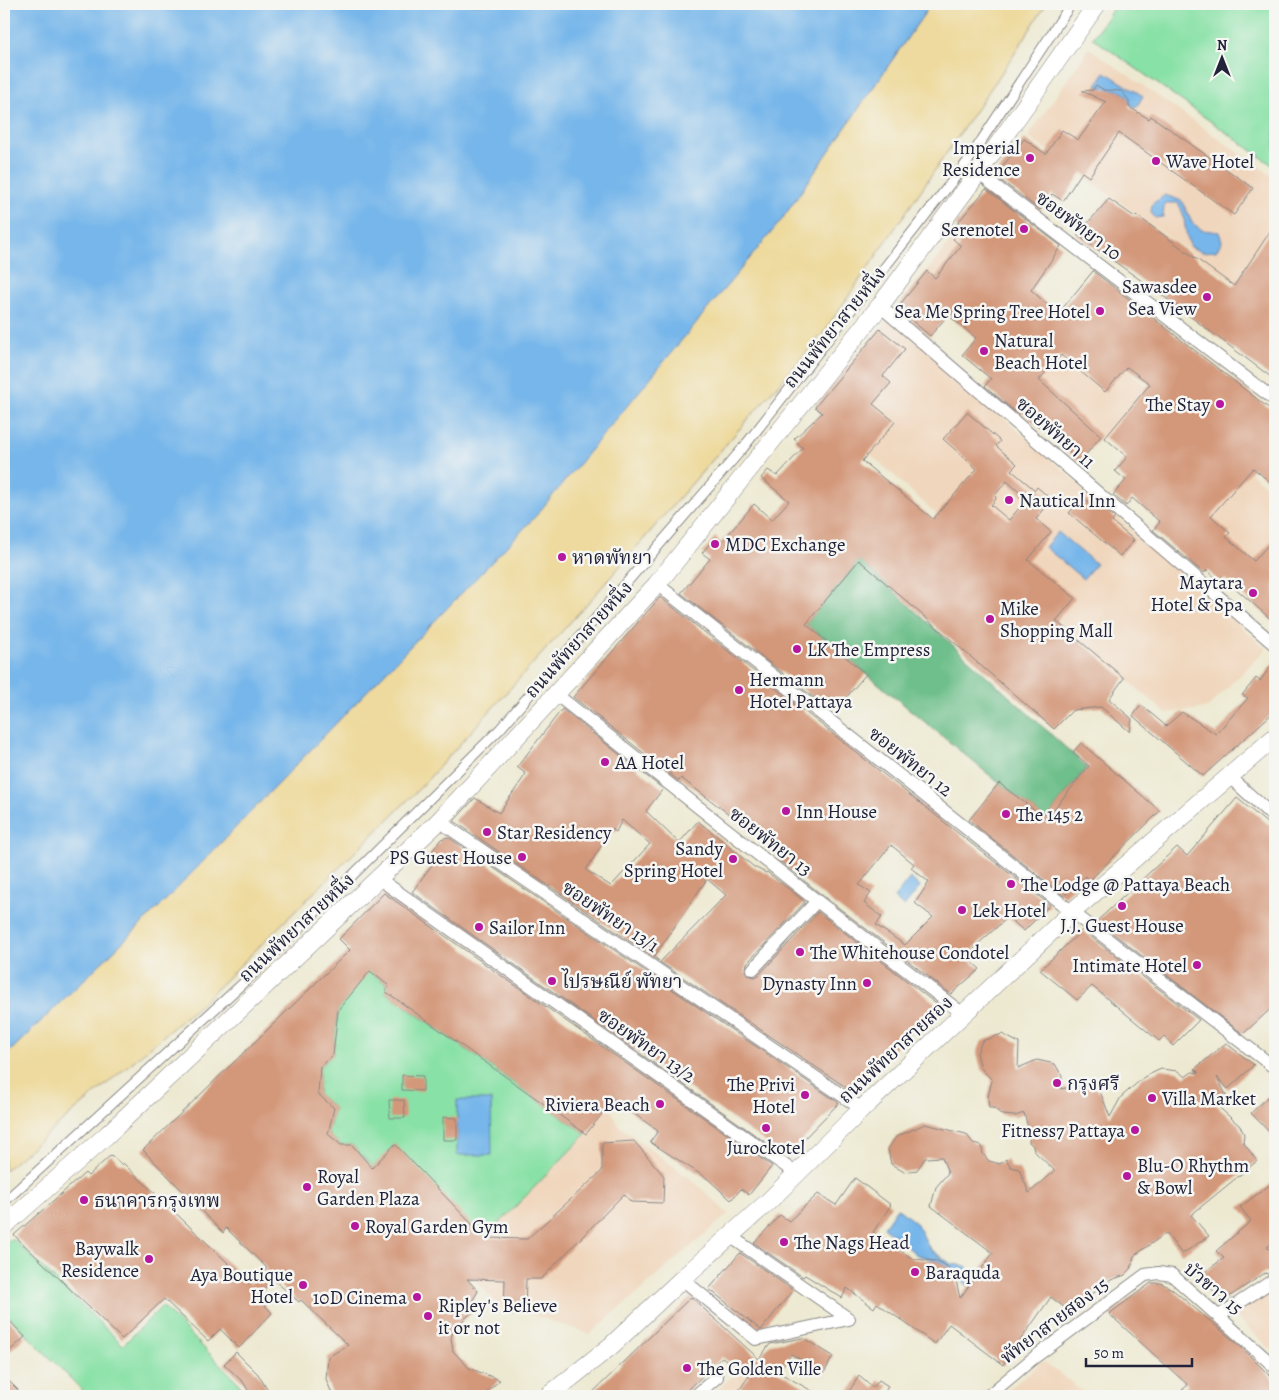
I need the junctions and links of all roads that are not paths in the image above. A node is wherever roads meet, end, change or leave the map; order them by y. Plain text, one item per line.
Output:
1 (1071, 4) edge
2 (1097, 4) edge
3 (978, 173) junction
4 (880, 306) junction
5 (1275, 400) edge
6 (657, 584) junction
7 (1275, 646) edge
8 (557, 695) junction
9 (1275, 737) edge
10 (1231, 778) junction
11 (1275, 818) edge
12 (439, 821) junction
13 (378, 878) junction
14 (817, 901) junction
15 (1072, 912) junction
16 (752, 969) dead end
17 (964, 1014) junction
18 (1275, 1068) edge
19 (862, 1109) junction
20 (797, 1174) junction
21 (4, 1202) edge
22 (4, 1226) edge
23 (730, 1236) junction
24 (1144, 1276) joint
25 (682, 1278) junction
26 (1275, 1279) edge
27 (1218, 1316) junction
28 (1275, 1367) edge
29 (717, 1377) dead end
30 (548, 1396) edge
31 (695, 1396) edge
32 (988, 1396) edge

1 - 21 street
2 - 3 main road, ถนนพัทยาสายหนึ่ง
3 - 4 main road, ถนนพัทยาสายหนึ่ง
3 - 5 street, ซอยพัทยา 10
4 - 6 main road, ถนนพัทยาสายหนึ่ง
4 - 7 street, ซอยพัทยา 11
6 - 8 main road, ถนนพัทยาสายหนึ่ง
6 - 15 street, ซอยพัทยา 12
8 - 12 main road, ถนนพัทยาสายหนึ่ง
8 - 14 street, ซอยพัทยา 13
9 - 10 main road, ถนนพัทยาสายสอง
10 - 11 street
10 - 15 main road, ถนนพัทยาสายสอง
12 - 13 main road, ถนนพัทยาสายหนึ่ง
12 - 19 street, ซอยพัทยา 13/1
13 - 20 street, ซอยพัทยา 13/2
13 - 22 main road, ถนนพัทยาสายหนึ่ง
14 - 16 street
14 - 17 street, ซอยพัทยา 13
15 - 17 main road, ถนนพัทยาสายสอง
15 - 18 street, ซอยพัทยา 12
17 - 19 main road, ถนนพัทยาสายสอง
19 - 20 main road, ถนนพัทยาสายสอง
20 - 23 main road, ถนนพัทยาสายสอง
23 - 25 main road, ถนนพัทยาสายสอง
23 - 25 street
24 - 27 street, บัวขาว 15
24 - 32 street, พัทยาสายสอง 15
25 - 30 main road, ถนนพัทยาสายสอง
26 - 27 street
27 - 28 street, บัวขาว 15
29 - 31 street

